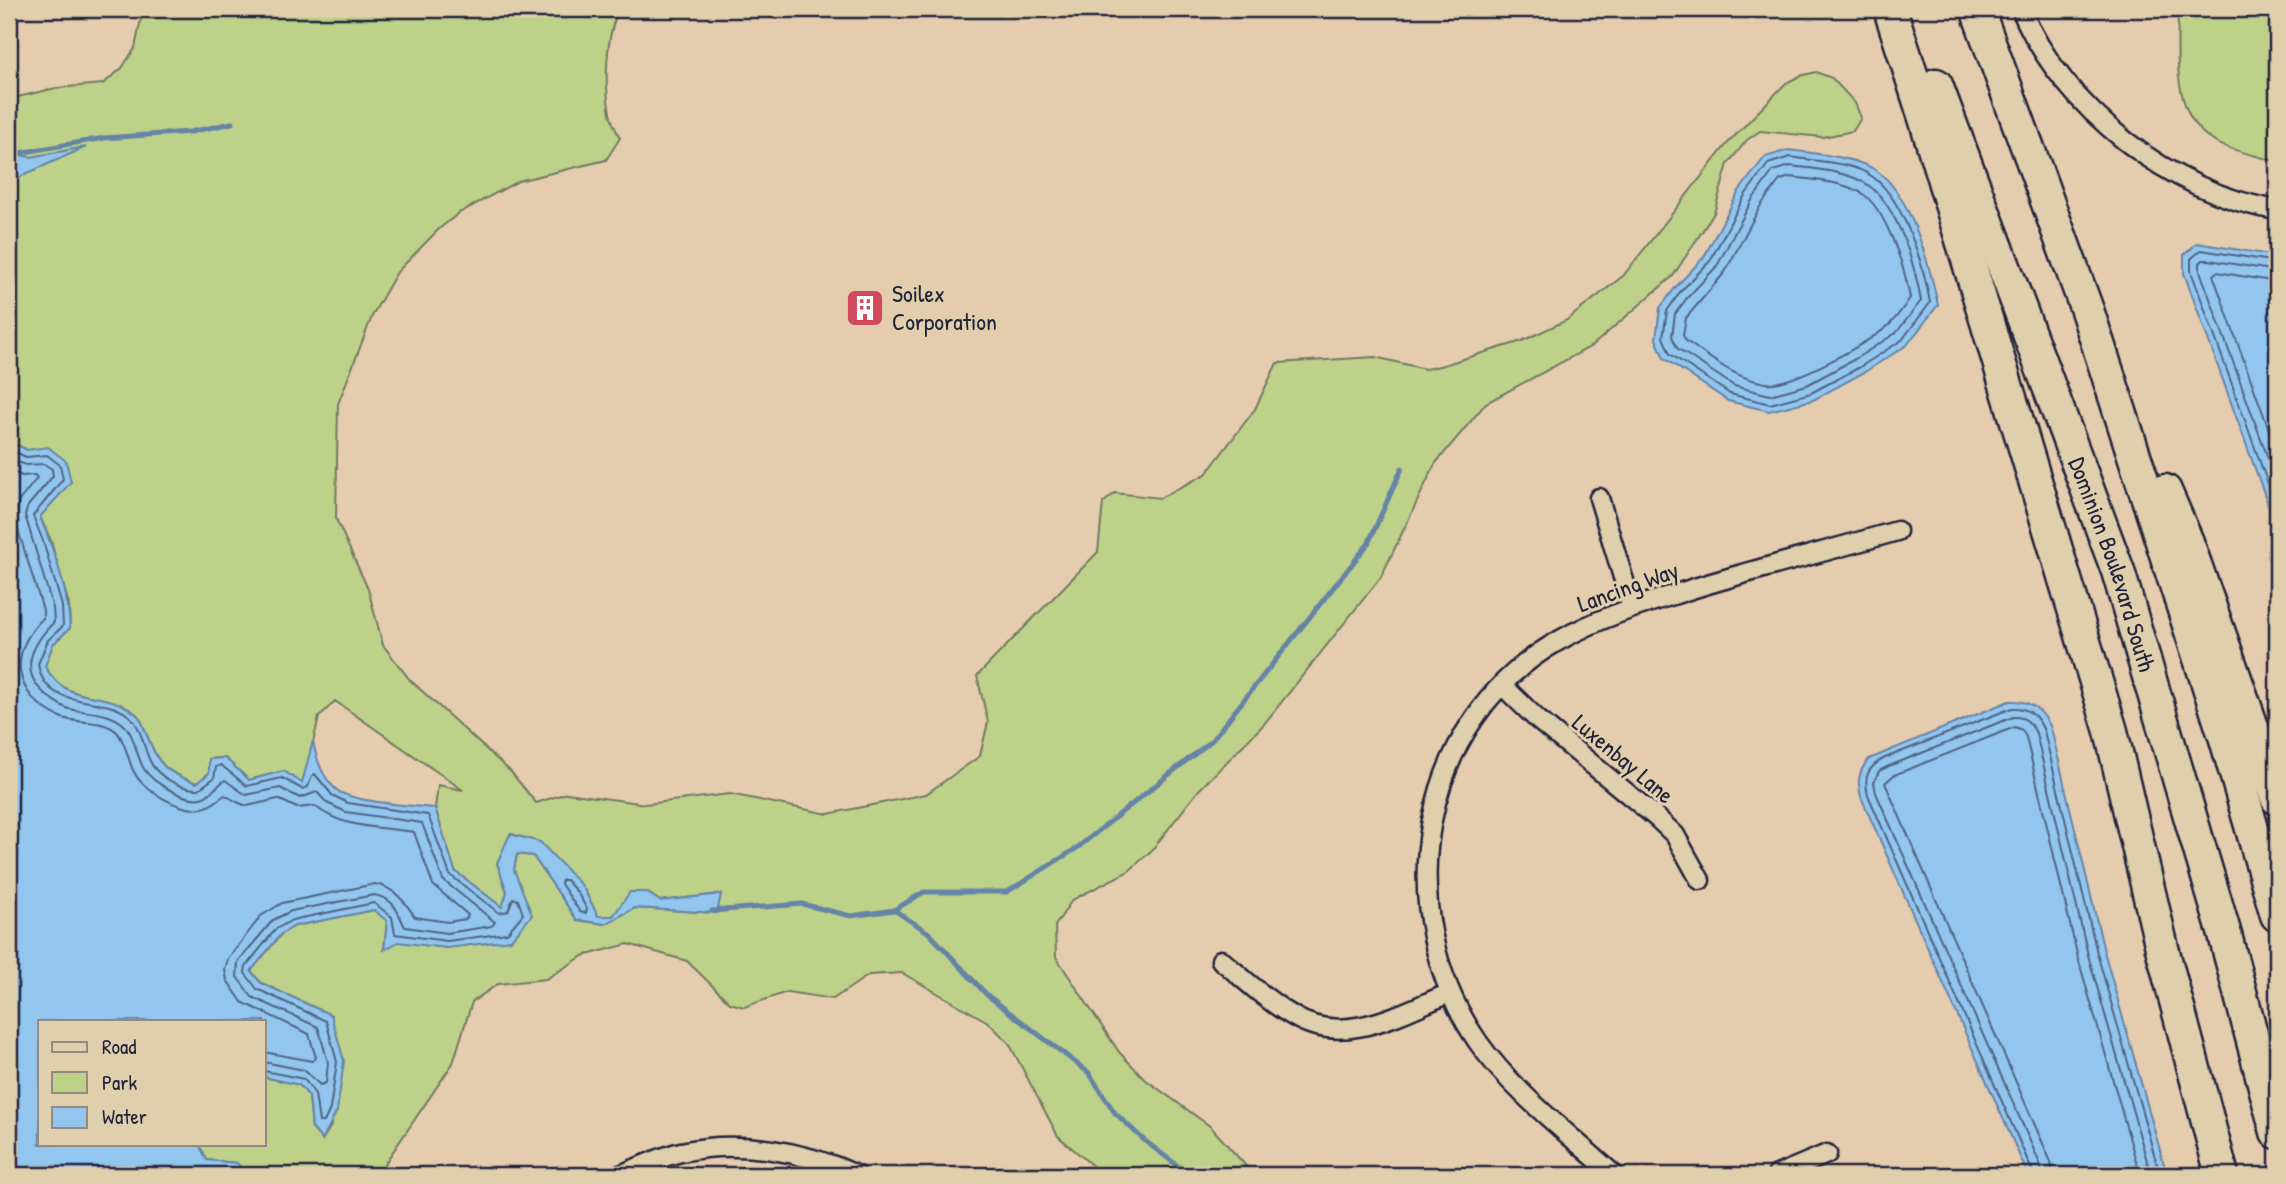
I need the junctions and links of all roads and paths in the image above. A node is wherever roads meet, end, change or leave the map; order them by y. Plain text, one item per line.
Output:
1 (1890, 9) edge
2 (1907, 9) edge
3 (1977, 9) edge
4 (2021, 9) edge
5 (2277, 210) edge
6 (2087, 310) junction
7 (1599, 498) dead end
8 (1897, 531) dead end
9 (1632, 607) junction
10 (1502, 685) junction
11 (2277, 798) edge
12 (1700, 880) dead end
13 (2277, 915) edge
14 (1221, 960) dead end
15 (1450, 993) junction
16 (2211, 1130) junction
17 (2277, 1132) edge
18 (1827, 1154) dead end
19 (620, 1175) edge
20 (856, 1175) edge
21 (1615, 1175) edge
22 (1777, 1175) edge
23 (2222, 1175) edge
24 (2228, 1175) edge

1 - 16 highway
2 - 17 highway, Dominion Boulevard South
3 - 6 highway
4 - 5 street
6 - 11 highway
6 - 13 highway
7 - 9 street
8 - 9 street, Lancing Way
9 - 10 street, Lancing Way
10 - 12 street, Luxenbay Lane
10 - 15 street, Lancing Way
14 - 15 street
15 - 21 street, Lancing Way
16 - 23 highway
16 - 24 highway
18 - 22 street
19 - 20 street

